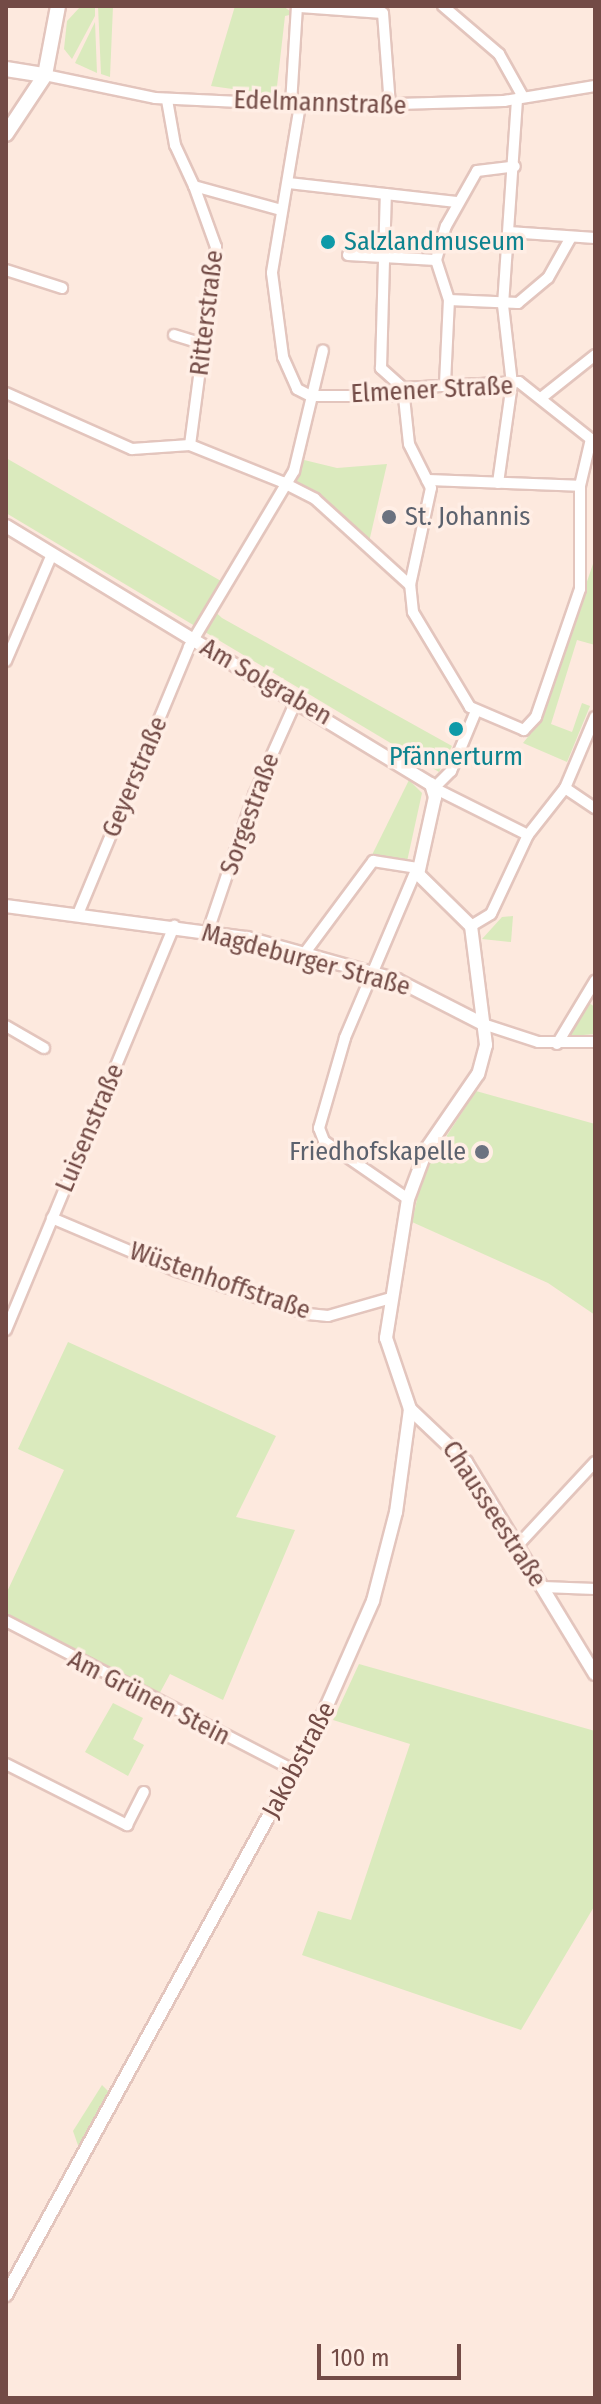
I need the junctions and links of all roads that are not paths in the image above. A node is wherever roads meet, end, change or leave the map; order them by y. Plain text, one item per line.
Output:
1 (58, 6) edge
2 (298, 6) edge
3 (443, 6) edge
4 (351, 8) edge
5 (6, 69) edge
6 (45, 75) junction
7 (595, 86) edge
8 (520, 98) junction
9 (167, 100) junction
10 (296, 104) junction
11 (390, 107) junction
12 (6, 134) edge
13 (515, 166) junction
14 (289, 183) junction
15 (194, 186) junction
16 (386, 194) junction
17 (456, 202) junction
18 (281, 210) junction
19 (509, 232) junction
20 (595, 238) edge
21 (570, 239) junction
22 (348, 255) dead end
23 (387, 257) junction
24 (436, 260) junction
25 (6, 270) edge
26 (62, 288) dead end
27 (449, 300) junction
28 (503, 305) junction
29 (174, 335) dead end
30 (203, 344) junction
31 (323, 350) dead end
32 (595, 355) edge
33 (445, 384) junction
34 (512, 384) junction
35 (403, 388) junction
36 (6, 393) edge
37 (311, 396) junction
38 (541, 398) junction
39 (190, 445) junction
40 (427, 480) junction
41 (282, 482) junction
42 (498, 483) junction
43 (580, 486) junction
44 (6, 526) edge
45 (582, 551) junction
46 (595, 552) edge
47 (52, 554) junction
48 (410, 585) junction
49 (193, 640) junction
50 (6, 661) edge
51 (297, 699) junction
52 (476, 711) junction
53 (595, 717) edge
54 (434, 788) junction
55 (565, 788) junction
56 (595, 808) edge
57 (528, 835) junction
58 (417, 868) junction
59 (6, 906) edge
60 (78, 914) junction
61 (174, 926) junction
62 (471, 926) junction
63 (208, 931) junction
64 (304, 954) junction
65 (376, 973) junction
66 (595, 981) edge
67 (483, 1024) junction
68 (6, 1026) edge
69 (595, 1042) edge
70 (557, 1044) junction
71 (44, 1048) dead end
72 (408, 1199) junction
73 (52, 1218) junction
74 (391, 1298) junction
75 (6, 1330) edge
76 (410, 1409) junction
77 (595, 1462) edge
78 (517, 1546) junction
79 (543, 1587) junction
80 (595, 1589) edge
81 (6, 1621) edge
82 (595, 1674) edge
83 (6, 1764) edge
84 (294, 1770) junction
85 (144, 1792) dead end
86 (6, 2295) edge

1 - 6 main road
2 - 4 street
2 - 10 street
3 - 8 street
4 - 11 street
5 - 6 main road
6 - 9 street, Edelmannstraße
6 - 12 main road
7 - 8 street, Edelmannstraße
8 - 11 street, Edelmannstraße
8 - 13 street
9 - 10 street, Edelmannstraße
9 - 15 street, Ritterstraße
10 - 11 street, Edelmannstraße
10 - 14 street
13 - 17 street
13 - 19 street
14 - 16 street
14 - 18 street
15 - 18 street
15 - 30 street, Ritterstraße
16 - 17 street
16 - 23 street
17 - 24 street
18 - 37 street
19 - 21 street
19 - 28 street
20 - 21 street
21 - 28 street
22 - 23 street
23 - 24 street
23 - 35 street
24 - 27 street
25 - 26 street
27 - 28 street
27 - 33 street
28 - 34 street
29 - 30 street
30 - 39 street, Ritterstraße
31 - 37 street, Geyerstraße
32 - 38 street
33 - 34 street, Elmener Straße
33 - 35 street, Elmener Straße
34 - 38 street, Elmener Straße
34 - 42 street
35 - 37 street, Elmener Straße
35 - 40 street
36 - 39 street
37 - 41 street, Geyerstraße
38 - 43 street, Elmener Straße
39 - 41 street
40 - 42 street
40 - 48 street
41 - 48 street
41 - 49 street, Geyerstraße
42 - 43 street
43 - 45 street
44 - 47 street, Am Solgraben
45 - 46 street
45 - 52 street
47 - 49 street, Am Solgraben
47 - 50 street
48 - 52 street
49 - 51 street, Am Solgraben
49 - 60 street, Geyerstraße
51 - 54 street, Am Solgraben
51 - 63 street, Sorgestraße
52 - 54 street
53 - 55 street
54 - 57 street, Am Solgraben
54 - 58 street
55 - 56 street
55 - 57 street
57 - 62 street
58 - 62 street
58 - 64 street
58 - 65 street
59 - 60 street, Magdeburger Straße
60 - 61 street, Magdeburger Straße
61 - 63 street, Magdeburger Straße
61 - 73 street, Luisenstraße
62 - 67 street, Chausseestraße
63 - 64 street, Magdeburger Straße
64 - 65 street, Magdeburger Straße
65 - 67 street, Magdeburger Straße
65 - 72 street
66 - 70 street
67 - 70 street, Magdeburger Straße
67 - 72 street, Chausseestraße
68 - 71 street
69 - 70 street, Magdeburger Straße
72 - 74 street, Chausseestraße
73 - 74 street, Wüstenhoffstraße
73 - 75 street, Luisenstraße
74 - 76 street, Chausseestraße
76 - 78 street, Chausseestraße
76 - 84 street, Jakobstraße
77 - 78 street
78 - 79 street, Chausseestraße
79 - 80 street
79 - 82 street, Chausseestraße
81 - 84 street, Am Grünen Stein
83 - 85 street
84 - 86 street, Jakobstraße

